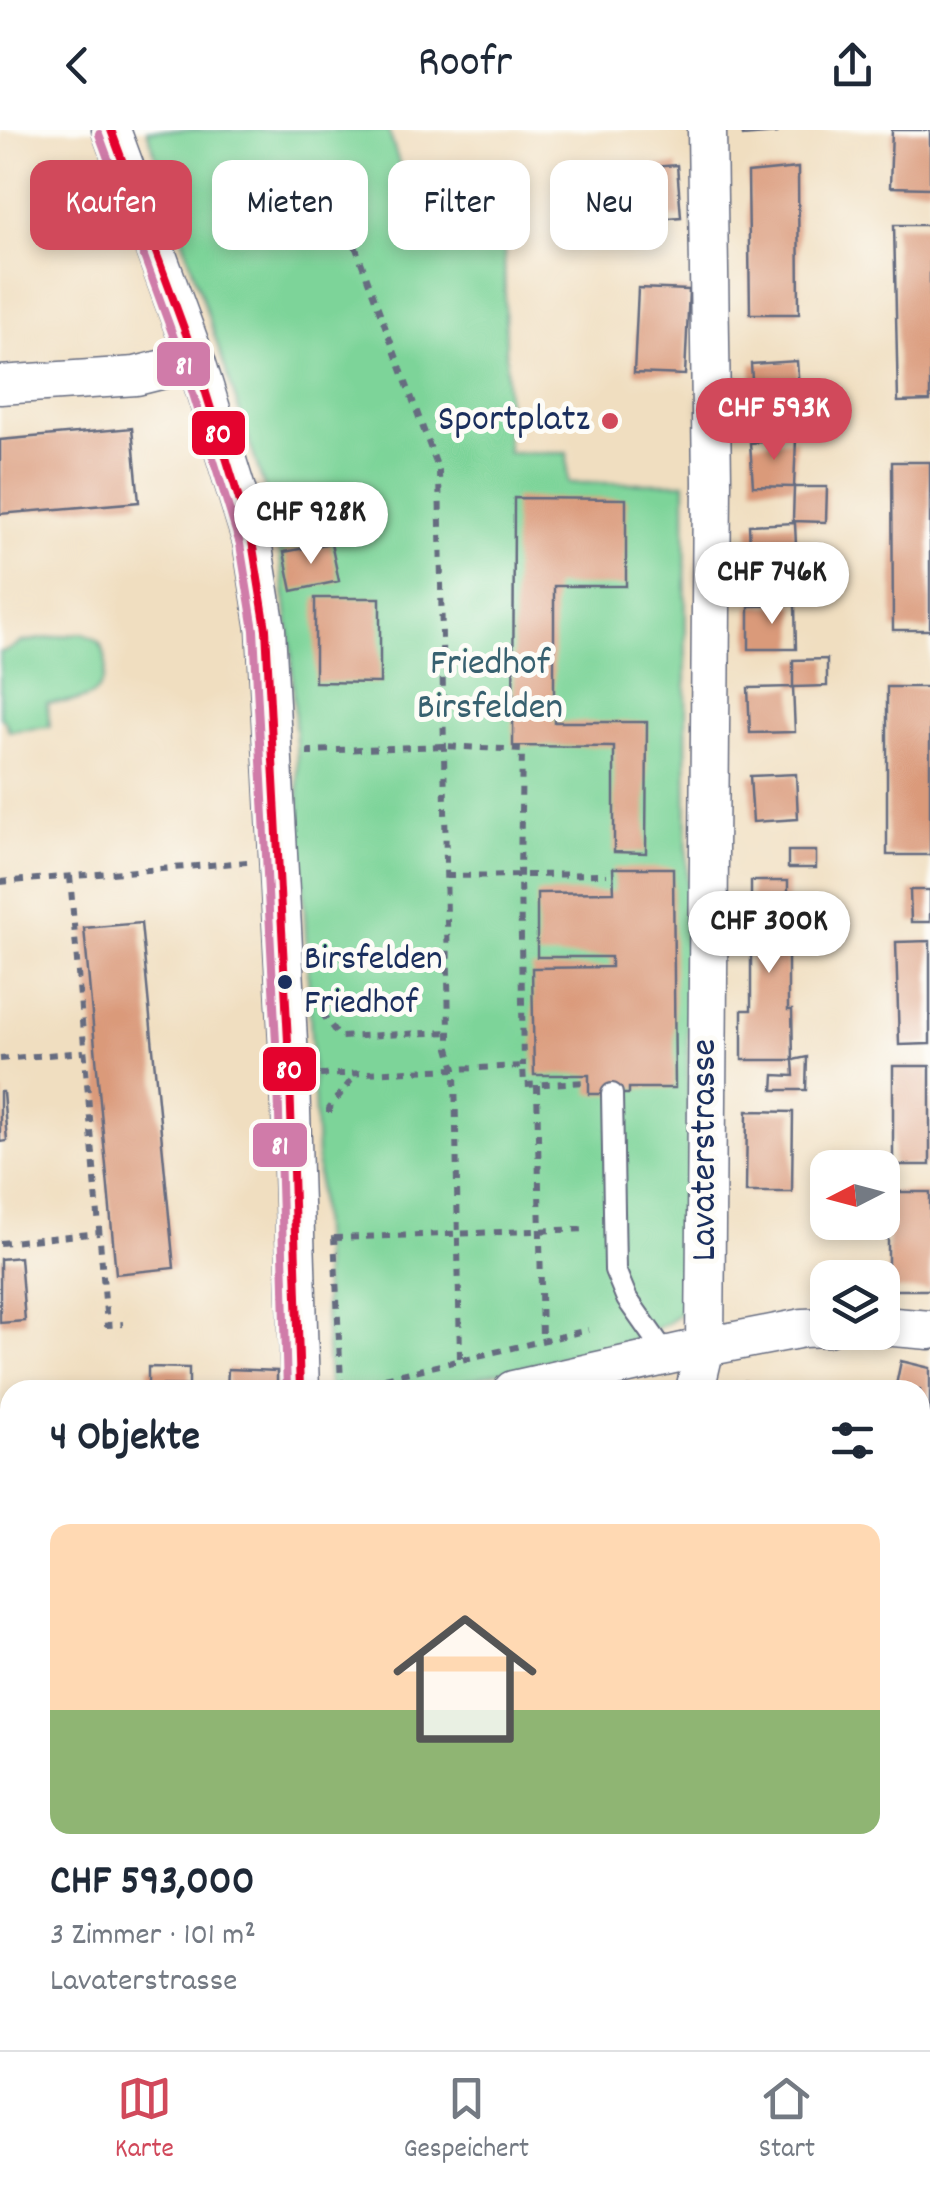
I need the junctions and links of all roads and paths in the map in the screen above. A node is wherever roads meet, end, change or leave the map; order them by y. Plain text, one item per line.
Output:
1 (110, 130) edge
2 (707, 130) edge
3 (357, 250) edge
4 (196, 361) junction
5 (0, 385) edge
6 (444, 746) junction
7 (311, 770) dead end
8 (254, 861) dead end
9 (607, 874) dead end
10 (520, 875) junction
11 (70, 876) junction
12 (446, 876) junction
13 (0, 882) edge
14 (322, 1012) dead end
15 (449, 1032) junction
16 (84, 1052) junction
17 (0, 1059) edge
18 (523, 1066) junction
19 (455, 1070) junction
20 (356, 1074) junction
21 (309, 1076) dead end
22 (588, 1082) dead end
23 (537, 1085) junction
24 (612, 1094) dead end
25 (330, 1128) dead end
26 (334, 1220) dead end
27 (614, 1228) junction
28 (540, 1230) junction
29 (99, 1233) junction
30 (458, 1233) junction
31 (334, 1238) junction
32 (0, 1243) edge
33 (122, 1324) dead end
34 (810, 1328) edge
35 (900, 1328) edge
36 (588, 1330) dead end
37 (930, 1330) edge
38 (542, 1341) junction
39 (705, 1346) junction
40 (664, 1356) junction
41 (460, 1360) junction
42 (300, 1380) edge
43 (341, 1380) edge
44 (377, 1380) edge
45 (557, 1380) edge
46 (697, 1380) edge

1 - 4 street
2 - 39 street, Lavaterstrasse
3 - 6 path
4 - 5 street
4 - 42 street
6 - 7 path
6 - 10 path
6 - 12 path
8 - 11 path
9 - 10 path
10 - 12 path
10 - 18 path
11 - 13 path
11 - 16 path
12 - 15 path
14 - 15 path
15 - 19 path
16 - 17 path
16 - 29 path
18 - 19 path
18 - 23 path
19 - 20 path
19 - 30 path
20 - 21 path
20 - 25 path
22 - 23 path
23 - 28 path
24 - 27 lane
26 - 31 path
27 - 28 path
27 - 40 lane
28 - 30 path
28 - 38 path
29 - 32 path
29 - 33 path
30 - 31 path
30 - 41 path
31 - 43 path
34 - 39 street
35 - 37 street
36 - 38 path
38 - 41 path
39 - 40 street
39 - 46 street, Lavaterstrasse
40 - 45 street
41 - 44 path

